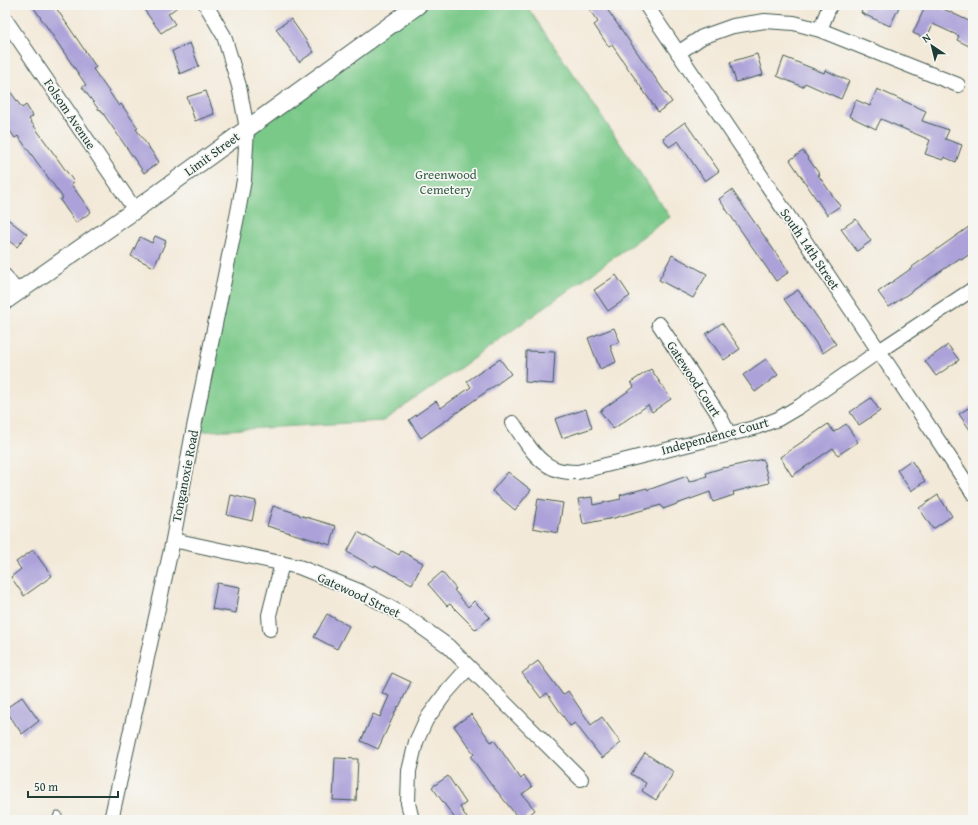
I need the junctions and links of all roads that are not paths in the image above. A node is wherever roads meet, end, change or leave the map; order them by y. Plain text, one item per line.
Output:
1 (206, 5) edge
2 (418, 5) edge
3 (646, 5) edge
4 (830, 5) edge
5 (5, 19) edge
6 (820, 30) junction
7 (678, 53) junction
8 (958, 85) dead end
9 (247, 129) junction
10 (135, 210) junction
11 (5, 276) edge
12 (973, 289) edge
13 (11, 296) edge
14 (659, 324) dead end
15 (879, 351) junction
16 (513, 423) dead end
17 (729, 434) junction
18 (973, 493) edge
19 (173, 540) junction
20 (282, 563) junction
21 (270, 629) dead end
22 (470, 667) junction
23 (581, 779) dead end
24 (111, 820) edge
25 (412, 820) edge

1 - 9 street, Tonganoxie Road
2 - 9 street, Limit Street
3 - 7 street, South 14th Street
4 - 6 street
5 - 10 street, Folsom Avenue
6 - 7 street
6 - 8 street
7 - 15 street, South 14th Street
9 - 10 street, Limit Street
9 - 19 street, Tonganoxie Road
10 - 13 street, Limit Street
11 - 13 street
12 - 15 street, Independence Court
14 - 17 street, Gatewood Court
15 - 17 street, Independence Court
15 - 18 street, South 14th Street
16 - 17 street, Independence Court
19 - 20 street, Gatewood Street
19 - 24 street, Tonganoxie Road
20 - 21 street
20 - 22 street, Gatewood Street
22 - 23 street, Gatewood Street
22 - 25 street

